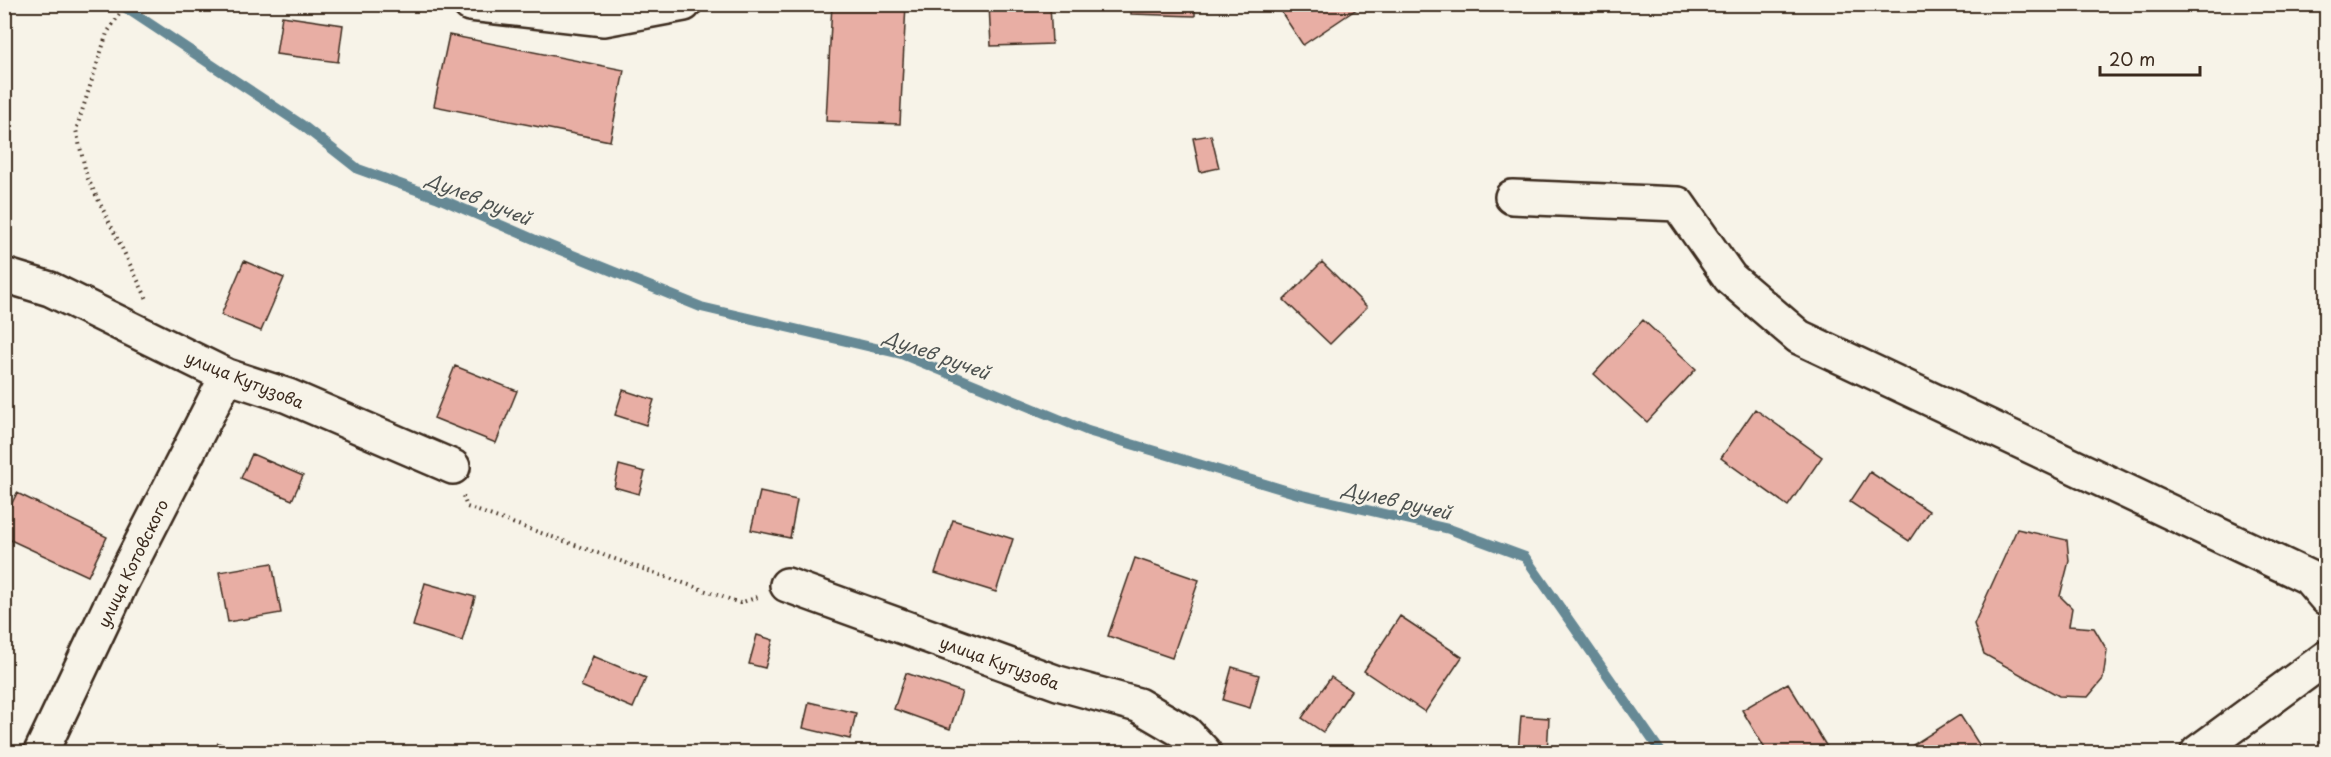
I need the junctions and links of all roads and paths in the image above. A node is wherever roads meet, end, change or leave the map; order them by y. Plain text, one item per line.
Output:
1 (126, 4) edge
2 (470, 4) edge
3 (684, 4) edge
4 (1512, 197) dead end
5 (4, 275) edge
6 (171, 348) junction
7 (228, 376) junction
8 (453, 467) joint
9 (787, 585) joint
10 (2326, 598) edge
11 (2326, 658) edge
12 (41, 753) edge
13 (1204, 753) edge
14 (2198, 753) edge

1 - 6 path
2 - 3 street
4 - 10 street
5 - 6 street, улица Кутузова
6 - 7 street, улица Кутузова
7 - 8 street, улица Кутузова
7 - 12 street, улица Котовского
8 - 9 path
9 - 13 street, улица Кутузова
11 - 14 street

